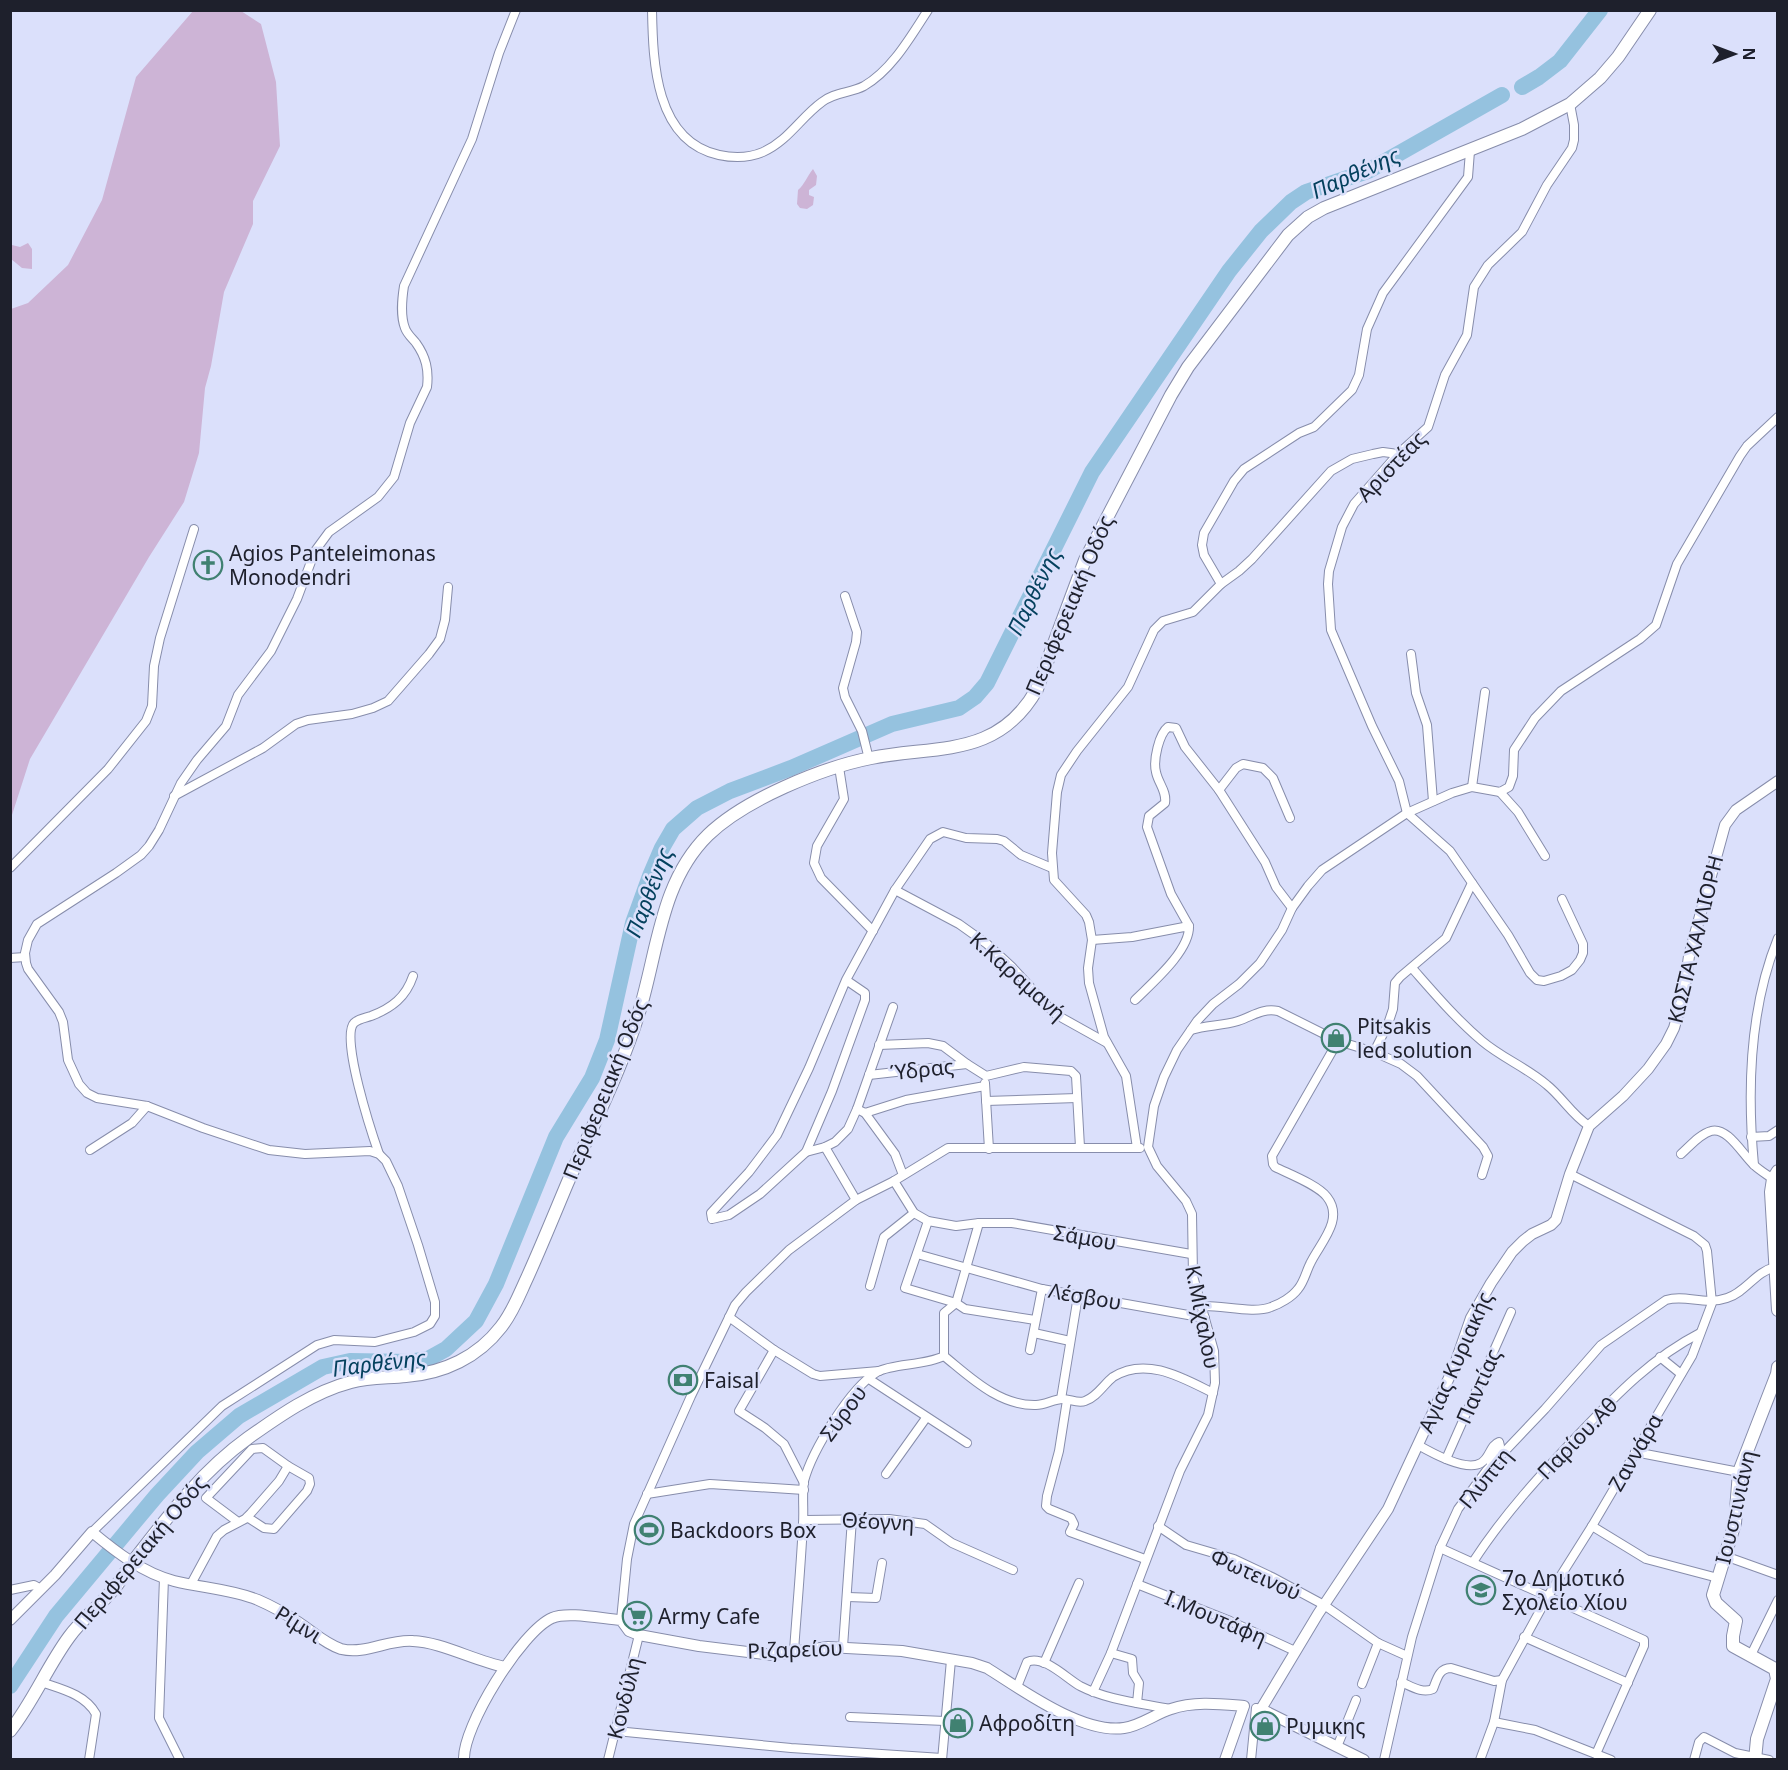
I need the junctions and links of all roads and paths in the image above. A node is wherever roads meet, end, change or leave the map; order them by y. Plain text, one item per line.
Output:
1 (516, 10) edge
2 (652, 10) edge
3 (928, 10) edge
4 (1650, 10) edge
5 (1570, 104) junction
6 (1470, 151) junction
7 (1778, 417) edge
8 (1398, 454) junction
9 (194, 530) dead end
10 (1221, 584) junction
11 (447, 587) dead end
12 (845, 596) dead end
13 (1411, 654) dead end
14 (1485, 692) dead end
15 (868, 754) junction
16 (839, 766) junction
17 (1778, 781) edge
18 (1472, 788) junction
19 (1219, 790) junction
20 (1500, 792) junction
21 (174, 796) junction
22 (1433, 801) junction
23 (1407, 813) junction
24 (1290, 818) dead end
25 (1545, 856) dead end
26 (10, 868) edge
27 (1052, 868) junction
28 (1472, 883) junction
29 (895, 890) junction
30 (1562, 899) dead end
31 (1292, 908) junction
32 (1190, 926) junction
33 (873, 931) junction
34 (1778, 938) edge
35 (1092, 940) junction
36 (25, 957) junction
37 (10, 958) edge
38 (1412, 968) junction
39 (413, 976) dead end
40 (846, 980) junction
41 (1135, 1000) dead end
42 (893, 1007) dead end
43 (1191, 1030) junction
44 (1338, 1041) junction
45 (1108, 1044) junction
46 (879, 1045) junction
47 (1374, 1052) junction
48 (967, 1064) junction
49 (869, 1075) junction
50 (986, 1076) junction
51 (985, 1086) junction
52 (1077, 1098) junction
53 (986, 1101) junction
54 (147, 1106) junction
55 (861, 1111) junction
56 (1589, 1126) junction
57 (1778, 1130) edge
58 (1751, 1137) junction
59 (825, 1147) junction
60 (1080, 1147) junction
61 (1148, 1147) junction
62 (1137, 1148) junction
63 (989, 1149) junction
64 (90, 1150) dead end
65 (806, 1152) junction
66 (379, 1154) junction
67 (1681, 1154) dead end
68 (1754, 1165) junction
69 (1570, 1174) junction
70 (903, 1175) junction
71 (1482, 1175) dead end
72 (1775, 1175) edge
73 (894, 1181) junction
74 (1774, 1192) edge
75 (856, 1200) junction
76 (914, 1213) junction
77 (928, 1221) junction
78 (979, 1223) junction
79 (917, 1254) junction
80 (1191, 1254) junction
81 (967, 1268) junction
82 (1776, 1273) edge
83 (870, 1286) dead end
84 (1042, 1289) junction
85 (1078, 1296) junction
86 (956, 1302) junction
87 (1712, 1303) junction
88 (1202, 1306) junction
89 (1778, 1310) edge
90 (1511, 1312) dead end
91 (729, 1317) junction
92 (1205, 1318) junction
93 (1035, 1320) junction
94 (1034, 1333) junction
95 (1700, 1333) junction
96 (1070, 1341) junction
97 (774, 1350) junction
98 (1030, 1350) dead end
99 (944, 1356) junction
100 (1660, 1357) junction
101 (1778, 1367) edge
102 (879, 1371) junction
103 (1681, 1374) junction
104 (868, 1378) junction
105 (1213, 1393) junction
106 (1064, 1400) junction
107 (926, 1418) junction
108 (967, 1443) dead end
109 (1418, 1445) junction
110 (1635, 1452) junction
111 (1446, 1459) junction
112 (288, 1466) junction
113 (1486, 1471) junction
114 (1739, 1472) junction
115 (886, 1474) dead end
116 (804, 1486) junction
117 (647, 1494) junction
118 (247, 1517) junction
119 (804, 1520) junction
120 (852, 1520) junction
121 (238, 1522) junction
122 (1158, 1526) junction
123 (1592, 1526) junction
124 (92, 1532) junction
125 (1440, 1548) junction
126 (1725, 1556) junction
127 (1145, 1559) junction
128 (132, 1562) junction
129 (1473, 1562) junction
130 (882, 1563) dead end
131 (1013, 1570) dead end
132 (1778, 1575) edge
133 (164, 1578) junction
134 (1718, 1578) junction
135 (1078, 1583) dead end
136 (191, 1584) junction
137 (1137, 1584) junction
138 (41, 1589) junction
139 (10, 1590) edge
140 (1548, 1596) junction
141 (848, 1597) junction
142 (1778, 1600) edge
143 (1324, 1605) junction
144 (10, 1620) edge
145 (621, 1620) junction
146 (639, 1635) junction
147 (1524, 1637) junction
148 (1378, 1643) junction
149 (843, 1647) junction
150 (794, 1651) junction
151 (1295, 1651) junction
152 (1111, 1653) junction
153 (1407, 1656) junction
154 (1750, 1657) junction
155 (951, 1660) junction
156 (1044, 1663) junction
157 (505, 1667) junction
158 (1777, 1679) edge
159 (1502, 1680) junction
160 (41, 1682) junction
161 (1401, 1682) junction
162 (1628, 1683) junction
163 (1362, 1684) dead end
164 (1017, 1687) junction
165 (1094, 1692) junction
166 (1356, 1700) dead end
167 (1137, 1702) junction
168 (1244, 1706) junction
169 (1170, 1709) junction
170 (1259, 1709) junction
171 (850, 1717) dead end
172 (945, 1721) junction
173 (1494, 1722) junction
174 (10, 1731) edge
175 (616, 1731) junction
176 (1337, 1747) junction
177 (1596, 1754) junction
178 (822, 1755) edge
179 (892, 1757) edge
180 (1755, 1757) edge
181 (942, 1759) edge
182 (90, 1760) edge
183 (180, 1760) edge
184 (464, 1760) edge
185 (608, 1760) edge
186 (1225, 1760) edge
187 (1251, 1760) edge
188 (1364, 1760) edge
189 (1384, 1760) edge
190 (1480, 1760) edge
191 (1611, 1760) edge
192 (1694, 1760) edge
193 (1769, 1760) edge

1 - 21 street
2 - 3 street
4 - 5 main road, Περιφερειακή Οδός
5 - 6 main road, Περιφερειακή Οδός
5 - 8 street, Αριστέας
6 - 10 street
6 - 15 main road, Περιφερειακή Οδός
7 - 20 street
8 - 10 street
8 - 23 street, Αριστέας
9 - 26 street
10 - 27 street
11 - 21 street
12 - 15 street
13 - 22 street
14 - 18 street
15 - 16 main road, Περιφερειακή Οδός
16 - 33 street
16 - 128 main road, Περιφερειακή Οδός
17 - 56 street, ΚΩΣΤΑ ΧΑΛΛΙΟΡΗ
18 - 20 street
18 - 22 street
19 - 24 street
19 - 31 street
19 - 32 street
20 - 25 street
21 - 36 street
22 - 23 street
23 - 28 street
23 - 31 street
27 - 29 street
27 - 35 street
28 - 30 street
28 - 38 street
29 - 33 street
29 - 45 street, Κ.Καραμανή
31 - 43 street
32 - 35 street
32 - 41 street
33 - 40 street
34 - 58 street
35 - 45 street
36 - 37 street
36 - 54 street
38 - 47 street
38 - 56 street
39 - 66 street
40 - 65 street
40 - 65 street
42 - 46 street
43 - 44 street
43 - 61 street
44 - 47 street
44 - 88 street
45 - 62 street
46 - 48 street
46 - 49 street
47 - 71 street
48 - 49 street, Ύδρας
48 - 50 street, Ύδρας
49 - 55 street, Ύδρας
50 - 51 street, Ύδρας
50 - 52 street, Ύδρας
51 - 53 street, Ύδρας
51 - 55 street
52 - 53 street
52 - 60 street, Ύδρας
53 - 63 street, Ύδρας
54 - 64 street
54 - 66 street
55 - 59 street, Ύδρας
55 - 70 street
56 - 69 street, Αγίας Κυριακής
57 - 58 street
58 - 68 street
59 - 65 street, Ύδρας
59 - 75 street
60 - 62 street
60 - 63 street
61 - 62 street
61 - 80 street, Κ.Μίχαλου
63 - 70 street
66 - 124 street
67 - 68 street
68 - 72 street
69 - 87 street
69 - 109 street, Αγίας Κυριακής
70 - 73 street
72 - 74 main road
73 - 75 street
73 - 76 street
74 - 82 main road
75 - 91 street
76 - 77 street
76 - 83 street
77 - 78 street, Σάμου
77 - 79 street
78 - 80 street, Σάμου
78 - 81 street
79 - 81 street, Λέσβου
79 - 86 street
80 - 88 street, Κ.Μίχαλου
81 - 84 street, Λέσβου
81 - 86 street
82 - 87 street
82 - 89 main road
84 - 85 street, Λέσβου
84 - 93 street
85 - 92 street, Λέσβου
85 - 96 street
86 - 93 street
86 - 99 street
87 - 95 street, Ζαννάρα
87 - 113 street, Γλύπτη
88 - 92 street, Κ.Μίχαλου
90 - 111 street, Παντίας
91 - 97 street
91 - 117 street
92 - 105 street, Κ.Μίχαλου
93 - 94 street
94 - 96 street
94 - 98 street
95 - 100 street, Παρίου.Αθ
95 - 103 street, Ζαννάρα
96 - 106 street
97 - 102 street
97 - 116 street
99 - 102 street, Σύρου
99 - 106 street
100 - 103 street
100 - 129 street, Παρίου.Αθ
101 - 114 main road, Ιουστινιάνη
102 - 104 street, Σύρου
103 - 110 street, Ζαννάρα
104 - 107 street
104 - 116 street, Σύρου
105 - 106 street
105 - 122 street, Κ.Μίχαλου
106 - 127 street
107 - 108 street
107 - 115 street
109 - 111 street
109 - 143 street, Αγίας Κυριακής
110 - 114 street
110 - 123 street, Ζαννάρα
111 - 113 street
112 - 118 street
112 - 118 street
112 - 121 street
113 - 125 street, Γλύπτη
114 - 126 main road, Ιουστινιάνη
116 - 117 street
116 - 119 street
117 - 145 street
118 - 121 street
119 - 120 street, Θέογνη
119 - 150 street
120 - 131 street, Θέογνη
120 - 141 street
121 - 136 street
122 - 127 street, Κ.Μίχαλου
122 - 143 street, Φωτεινού
123 - 134 street
123 - 140 street, Ζαννάρα
124 - 128 street, Ρίμνι
124 - 138 street
125 - 129 street
125 - 153 street, Γλύπτη
126 - 132 street
126 - 134 main road, Ιουστινιάνη
127 - 137 street, Κ.Μίχαλου
128 - 133 street, Ρίμνι
128 - 160 main road, Περιφερειακή Οδός
129 - 140 street
130 - 141 street
133 - 136 street, Ρίμνι
133 - 183 street
134 - 154 main road, Ιουστινιάνη
135 - 156 street
136 - 157 street, Ρίμνι
137 - 151 street, Ι.Μουτάφη
137 - 152 street, Κ.Μίχαλου
138 - 139 street
138 - 144 street
140 - 147 street, Ζαννάρα
140 - 162 street
141 - 149 street
142 - 154 street
143 - 148 street, Φωτεινού
143 - 151 street, Αγίας Κυριακής
145 - 146 street
145 - 157 street
146 - 150 street, Ριζαρείου
146 - 175 street, Κονδύλη
147 - 159 street, Ζαννάρα
147 - 162 street
148 - 153 street, Φωτεινού
148 - 163 street
149 - 150 street, Ριζαρείου
149 - 155 street, Ριζαρείου
151 - 170 street, Αγίας Κυριακής
152 - 165 street, Κ.Μίχαλου
152 - 167 street
153 - 161 street, Γλύπτη
154 - 158 main road, Ιουστινιάνη
155 - 164 street, Ριζαρείου
155 - 172 street
156 - 164 street
156 - 165 street
157 - 184 street
158 - 180 main road, Ιουστινιάνη
159 - 161 street
159 - 173 street, Ζαννάρα
160 - 174 main road, Περιφερειακή Οδός
160 - 182 street
161 - 189 street, Γλύπτη
162 - 177 street
164 - 169 street, Ριζαρείου
165 - 167 street
166 - 176 street
167 - 169 street
168 - 169 street, Ριζαρείου
168 - 170 street
168 - 186 street
170 - 176 street
170 - 187 street
171 - 172 street
172 - 181 street
173 - 177 street
173 - 190 street, Ζαννάρα
175 - 178 street
175 - 185 street, Κονδύλη
176 - 188 street
177 - 191 street
178 - 179 street
179 - 181 street
180 - 192 street
180 - 193 street

